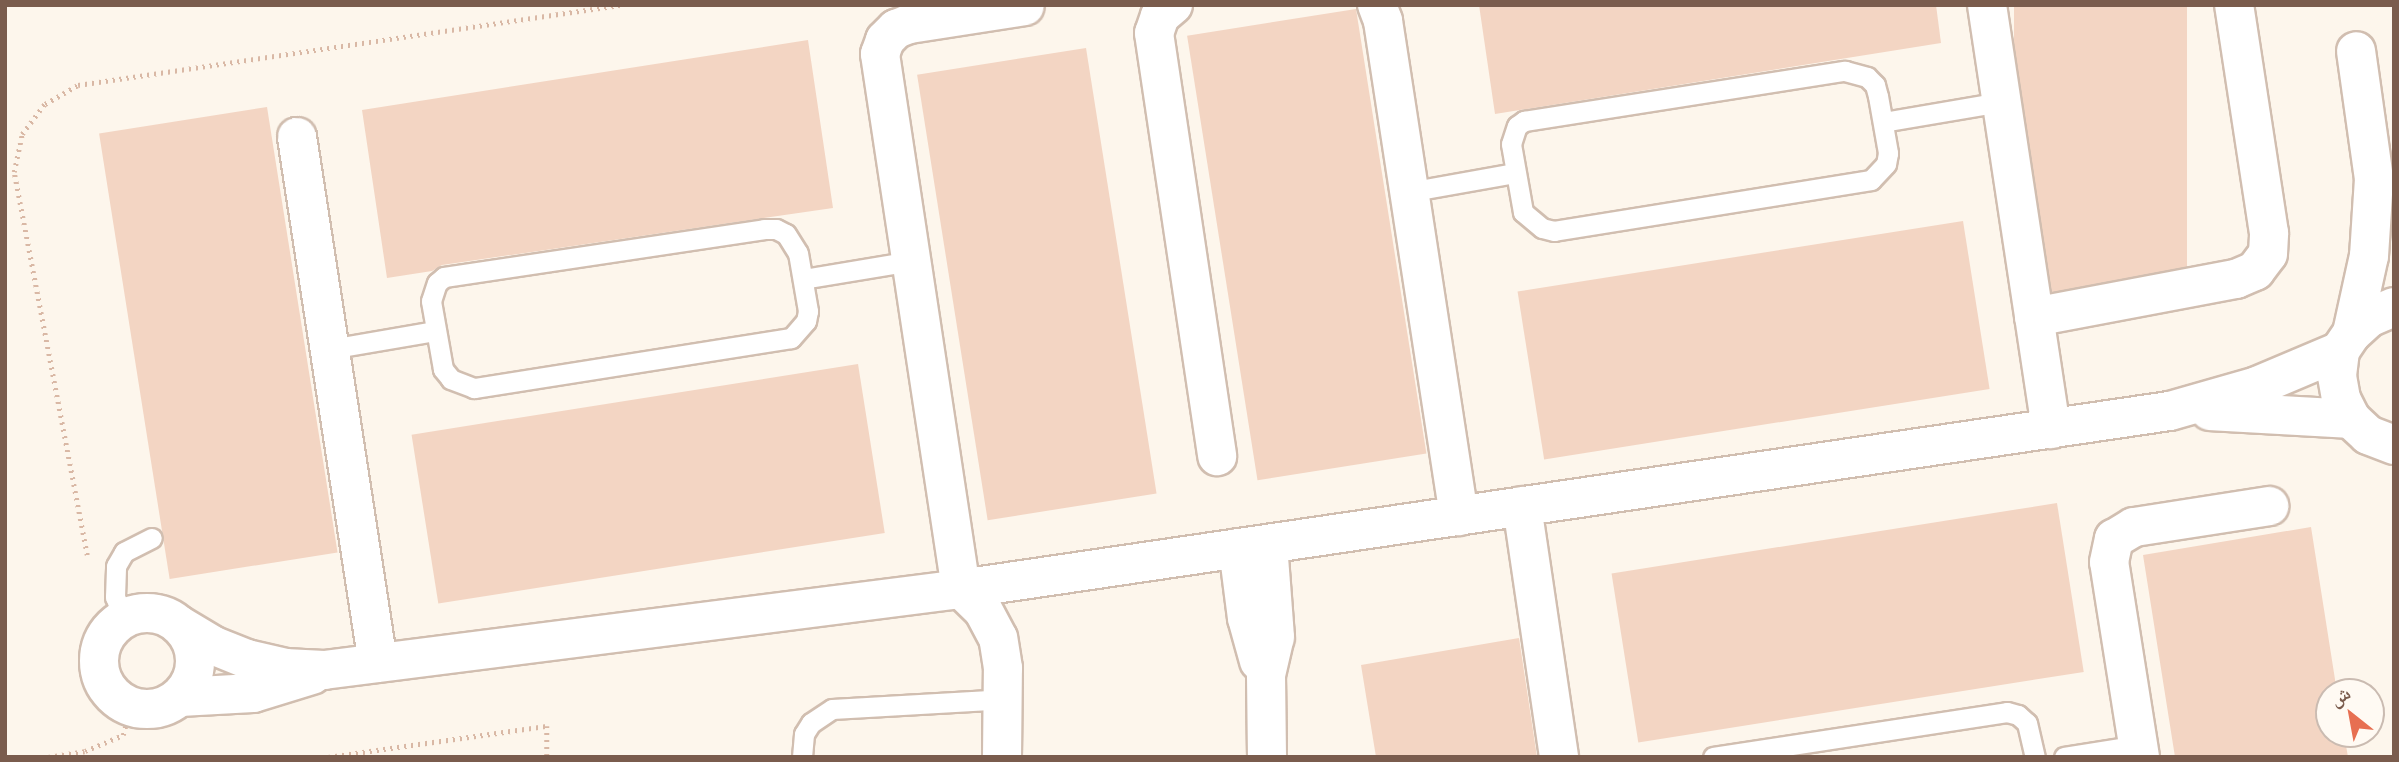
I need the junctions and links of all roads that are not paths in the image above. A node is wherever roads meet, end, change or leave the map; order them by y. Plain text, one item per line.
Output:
1 (1173, 5) edge
2 (1377, 5) edge
3 (1987, 5) edge
4 (2234, 5) edge
5 (1025, 6) edge
6 (2356, 51) dead end
7 (2001, 102) junction
8 (1883, 122) junction
9 (297, 137) dead end
10 (1515, 173) junction
11 (2374, 178) junction
12 (1408, 192) junction
13 (2394, 232) edge
14 (911, 261) junction
15 (803, 279) junction
16 (2394, 307) edge
17 (2034, 317) junction
18 (435, 331) junction
19 (2346, 342) junction
20 (330, 349) junction
21 (2170, 411) junction
22 (2051, 429) junction
23 (2371, 433) edge
24 (1217, 456) dead end
25 (2394, 477) edge
26 (1522, 506) junction
27 (2269, 506) dead end
28 (1459, 516) junction
29 (152, 538) dead end
30 (1253, 546) junction
31 (961, 589) junction
32 (120, 608) junction
33 (180, 625) junction
34 (378, 663) junction
35 (324, 670) junction
36 (180, 697) junction
37 (1003, 699) junction
38 (2139, 751) edge
39 (802, 757) edge
40 (1002, 757) edge
41 (1267, 757) edge
42 (1559, 757) edge
43 (1713, 757) edge
44 (2035, 757) edge
45 (2064, 757) edge

1 - 24 street
2 - 12 street
3 - 7 street
4 - 17 street
5 - 14 street
6 - 11 street
7 - 8 lane
7 - 17 street
8 - 10 lane
8 - 10 lane
9 - 20 street
10 - 12 lane
11 - 13 street
11 - 19 street
12 - 28 street
14 - 15 lane
14 - 31 street
15 - 18 lane
15 - 18 lane
16 - 19 street
17 - 22 street
18 - 20 lane
19 - 21 street
19 - 23 street
20 - 34 street
21 - 22 street
21 - 23 street
22 - 26 street
23 - 25 street
26 - 28 street
26 - 42 street
27 - 38 street
28 - 30 street
29 - 32 lane
30 - 31 street
30 - 41 street
31 - 34 street
31 - 37 street
32 - 33 street
32 - 36 street
33 - 35 street
33 - 36 street
34 - 35 street
35 - 36 street
37 - 39 lane
37 - 40 street
38 - 45 lane
43 - 44 lane

